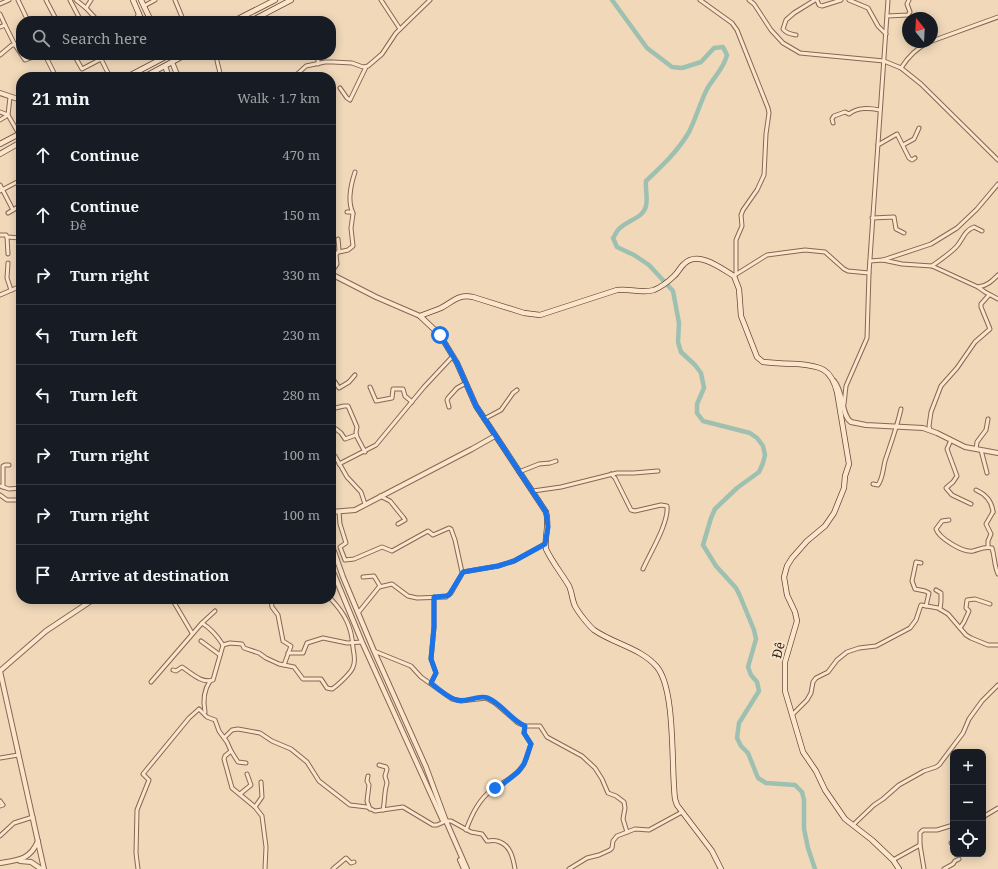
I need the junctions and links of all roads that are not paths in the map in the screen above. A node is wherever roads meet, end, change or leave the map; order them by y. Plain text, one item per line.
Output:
1 (9, 0) edge
2 (18, 0) edge
3 (46, 0) edge
4 (70, 0) edge
5 (76, 0) edge
6 (91, 0) edge
7 (155, 0) edge
8 (175, 0) edge
9 (275, 0) edge
10 (291, 0) edge
11 (381, 0) edge
12 (430, 0) edge
13 (700, 0) edge
14 (750, 0) edge
15 (816, 0) edge
16 (841, 0) edge
17 (849, 0) edge
18 (888, 0) edge
19 (909, 0) edge
20 (2, 2) edge
21 (134, 2) edge
22 (142, 3) edge
23 (86, 8) junction
24 (139, 13) junction
25 (0, 14) edge
26 (26, 16) edge
27 (54, 16) edge
28 (78, 16) edge
29 (93, 16) edge
30 (138, 16) edge
31 (140, 16) edge
32 (148, 16) edge
33 (182, 16) edge
34 (244, 16) edge
35 (261, 16) edge
36 (887, 16) junction
37 (998, 17) edge
38 (5, 25) junction
39 (0, 27) edge
40 (400, 29) junction
41 (886, 34) junction
42 (796, 35) dead end
43 (938, 39) edge
44 (15, 45) joint
45 (918, 48) edge
46 (0, 55) edge
47 (48, 60) edge
48 (77, 60) edge
49 (101, 60) joint
50 (155, 60) edge
51 (162, 60) edge
52 (176, 60) edge
53 (318, 60) edge
54 (217, 61) dead end
55 (884, 61) junction
56 (172, 62) junction
57 (318, 64) junction
58 (165, 66) junction
59 (366, 67) junction
60 (901, 68) junction
61 (54, 72) edge
62 (107, 72) edge
63 (135, 72) edge
64 (154, 72) edge
65 (167, 72) edge
66 (176, 72) edge
67 (220, 72) edge
68 (299, 72) edge
69 (340, 88) dead end
70 (0, 93) edge
71 (10, 97) junction
72 (16, 99) edge
73 (880, 110) junction
74 (0, 112) edge
75 (8, 115) junction
76 (0, 120) edge
77 (833, 122) dead end
78 (16, 127) edge
79 (919, 128) dead end
80 (16, 135) edge
81 (0, 144) edge
82 (903, 144) junction
83 (878, 145) junction
84 (16, 147) edge
85 (0, 154) edge
86 (915, 158) dead end
87 (998, 160) edge
88 (355, 172) dead end
89 (16, 183) edge
90 (998, 184) edge
91 (0, 185) edge
92 (1, 191) edge
93 (16, 208) edge
94 (13, 210) junction
95 (347, 212) dead end
96 (8, 213) dead end
97 (352, 213) junction
98 (872, 218) junction
99 (982, 231) dead end
100 (904, 233) dead end
101 (0, 235) edge
102 (7, 237) junction
103 (16, 238) edge
104 (338, 239) dead end
105 (339, 252) junction
106 (8, 254) dead end
107 (336, 255) edge
108 (883, 260) junction
109 (870, 261) junction
110 (8, 263) dead end
111 (932, 266) junction
112 (868, 273) junction
113 (735, 275) junction
114 (998, 275) edge
115 (336, 276) edge
116 (978, 287) junction
117 (16, 288) edge
118 (11, 290) junction
119 (0, 295) edge
120 (989, 295) junction
121 (998, 299) edge
122 (420, 316) junction
123 (453, 356) junction
124 (355, 375) dead end
125 (834, 381) junction
126 (466, 383) junction
127 (336, 384) edge
128 (838, 386) junction
129 (846, 386) junction
130 (370, 388) dead end
131 (517, 390) dead end
132 (412, 402) junction
133 (843, 406) junction
134 (449, 407) dead end
135 (336, 408) edge
136 (901, 409) dead end
137 (484, 419) junction
138 (988, 419) dead end
139 (898, 427) junction
140 (336, 429) dead end
141 (930, 430) junction
142 (356, 435) junction
143 (495, 436) junction
144 (951, 440) junction
145 (978, 450) junction
146 (365, 452) junction
147 (998, 453) edge
148 (336, 458) edge
149 (556, 461) dead end
150 (339, 464) junction
151 (9, 465) dead end
152 (658, 471) dead end
153 (519, 472) junction
154 (987, 473) dead end
155 (611, 474) junction
156 (873, 484) dead end
157 (1, 486) edge
158 (16, 488) edge
159 (976, 490) dead end
160 (533, 491) junction
161 (0, 495) edge
162 (380, 496) junction
163 (16, 500) edge
164 (365, 504) junction
165 (971, 504) dead end
166 (339, 512) joint
167 (993, 512) junction
168 (998, 512) edge
169 (949, 520) dead end
170 (398, 524) dead end
171 (545, 544) junction
172 (988, 547) junction
173 (336, 557) edge
174 (921, 563) dead end
175 (644, 569) dead end
176 (462, 572) junction
177 (998, 574) edge
178 (364, 577) dead end
179 (336, 579) edge
180 (380, 586) junction
181 (936, 590) dead end
182 (434, 597) junction
183 (81, 604) edge
184 (175, 604) edge
185 (272, 604) edge
186 (335, 604) edge
187 (990, 604) dead end
188 (926, 606) junction
189 (940, 609) junction
190 (215, 611) dead end
191 (358, 613) junction
192 (202, 623) junction
193 (960, 628) junction
194 (192, 633) junction
195 (201, 641) dead end
196 (362, 642) junction
197 (354, 644) junction
198 (222, 645) junction
199 (998, 645) edge
200 (374, 651) junction
201 (288, 653) junction
202 (220, 655) junction
203 (284, 665) junction
204 (173, 670) dead end
205 (0, 671) edge
206 (210, 681) junction
207 (151, 682) dead end
208 (431, 683) junction
209 (998, 685) edge
210 (205, 713) junction
211 (792, 715) junction
212 (525, 726) junction
213 (225, 737) junction
214 (231, 751) junction
215 (18, 755) junction
216 (0, 758) edge
217 (246, 763) dead end
218 (380, 765) dead end
219 (247, 774) dead end
220 (368, 776) dead end
221 (261, 782) dead end
222 (240, 794) junction
223 (0, 801) edge
224 (0, 806) edge
225 (254, 807) junction
226 (998, 808) edge
227 (370, 809) junction
228 (383, 810) junction
229 (682, 812) junction
230 (986, 815) edge
231 (32, 816) junction
232 (445, 822) junction
233 (853, 825) junction
234 (950, 827) edge
235 (466, 830) junction
236 (627, 832) junction
237 (0, 836) edge
238 (38, 840) junction
239 (920, 845) junction
240 (959, 859) dead end
241 (893, 860) junction
242 (17, 861) junction
243 (354, 862) dead end
244 (0, 863) edge
245 (38, 868) edge
246 (44, 869) edge
247 (138, 869) edge
248 (265, 869) edge
249 (333, 869) edge
250 (464, 869) edge
251 (467, 869) edge
252 (515, 869) edge
253 (569, 869) edge
254 (721, 869) edge
255 (899, 869) edge
256 (924, 869) edge
257 (944, 869) edge

1 - 20 street
2 - 26 street
3 - 27 street
4 - 28 street
5 - 23 street
6 - 23 street
7 - 22 street
8 - 33 street
9 - 34 main road
10 - 35 main road
11 - 40 street
12 - 40 street
13 - 113 street
14 - 55 street
15 - 16 street
15 - 42 street
17 - 41 street
18 - 36 street
19 - 36 street
21 - 22 main road
21 - 24 main road
22 - 32 main road
23 - 29 street
24 - 30 street
24 - 31 main road
25 - 38 street
36 - 41 street
37 - 43 street
38 - 39 street
38 - 44 street
40 - 59 street
41 - 55 street
44 - 46 street
45 - 60 street
47 - 61 street
48 - 49 street
49 - 62 street
50 - 63 main road
51 - 58 main road
52 - 56 main road
53 - 57 street
54 - 67 street
55 - 60 street
55 - 73 street
56 - 58 main road
56 - 66 street
57 - 59 street
57 - 68 street
58 - 64 main road
58 - 65 street
59 - 69 street
60 - 87 street
70 - 71 street
71 - 72 street
71 - 75 street
73 - 77 street
73 - 83 street
74 - 75 street
75 - 76 street
75 - 78 street
79 - 82 street
80 - 81 main road
82 - 83 street
82 - 86 street
83 - 98 street
84 - 85 main road
88 - 97 street
89 - 92 street
90 - 108 street
91 - 92 street
92 - 94 street
93 - 94 street
94 - 96 street
95 - 97 street
97 - 105 street
98 - 100 street
98 - 109 street
99 - 111 street
101 - 102 street
102 - 103 street
102 - 106 street
104 - 105 street
105 - 107 street
108 - 109 street
108 - 111 street
109 - 112 street
110 - 118 street
111 - 116 street
112 - 113 street
112 - 129 street
113 - 122 main road
113 - 125 main road
114 - 116 street
115 - 122 street
116 - 120 street
117 - 118 street
118 - 119 street
120 - 121 street
120 - 141 street
122 - 123 main road
123 - 126 main road
123 - 132 street
124 - 127 street
125 - 128 street
125 - 211 main road, Đê
126 - 134 street
126 - 137 main road
128 - 129 street
128 - 133 street
129 - 133 street
130 - 132 street
131 - 137 street
132 - 146 street
133 - 139 street
135 - 142 street
136 - 139 street
137 - 143 main road
138 - 145 street
139 - 141 street
139 - 156 street
140 - 142 street
141 - 144 street
142 - 146 street
143 - 153 main road
143 - 162 street
144 - 145 street
144 - 165 street
145 - 147 street
145 - 154 street
146 - 150 street
148 - 150 street
149 - 153 street
150 - 164 street
151 - 157 street
152 - 155 street
153 - 160 main road
155 - 160 street
155 - 175 street
157 - 158 street
159 - 167 street
160 - 171 main road
161 - 163 street
162 - 164 street
162 - 170 street
164 - 166 street
166 - 176 street
167 - 168 street
167 - 172 street
169 - 172 street
171 - 176 street
171 - 229 main road
172 - 177 street
173 - 191 street
174 - 188 street
176 - 182 street
178 - 180 street
179 - 196 street
180 - 182 street
180 - 191 street
181 - 189 street
182 - 208 street
183 - 205 street
184 - 194 street
185 - 201 street
186 - 197 street
187 - 193 street
188 - 189 street
188 - 211 street
189 - 193 street
190 - 192 street
191 - 200 street
192 - 194 street
192 - 198 street
193 - 199 street
194 - 207 street
195 - 202 street
196 - 197 street
196 - 232 street
197 - 201 street
197 - 203 street
198 - 202 street
198 - 203 street
200 - 208 street
200 - 232 street
201 - 203 street
202 - 206 street
204 - 206 street
205 - 215 street
206 - 210 street
208 - 212 street
209 - 233 street
210 - 213 street
210 - 247 street
211 - 233 main road, Đê
212 - 235 street
212 - 236 street
213 - 214 street
213 - 227 street
214 - 217 street
214 - 222 street
215 - 216 street
215 - 231 street
218 - 228 street
219 - 222 street
220 - 227 street
221 - 225 street
222 - 225 street
223 - 224 street
225 - 248 street
226 - 230 street
227 - 228 street
228 - 232 street
229 - 236 street
229 - 254 main road
231 - 237 street
231 - 238 street
232 - 235 street
232 - 250 street
232 - 251 street
233 - 241 main road, Đê
234 - 239 street
235 - 252 street
236 - 253 street
238 - 242 street
238 - 246 street
239 - 241 street
239 - 256 street
240 - 257 street
241 - 255 main road, Đê
242 - 244 street
242 - 245 street
243 - 249 street

